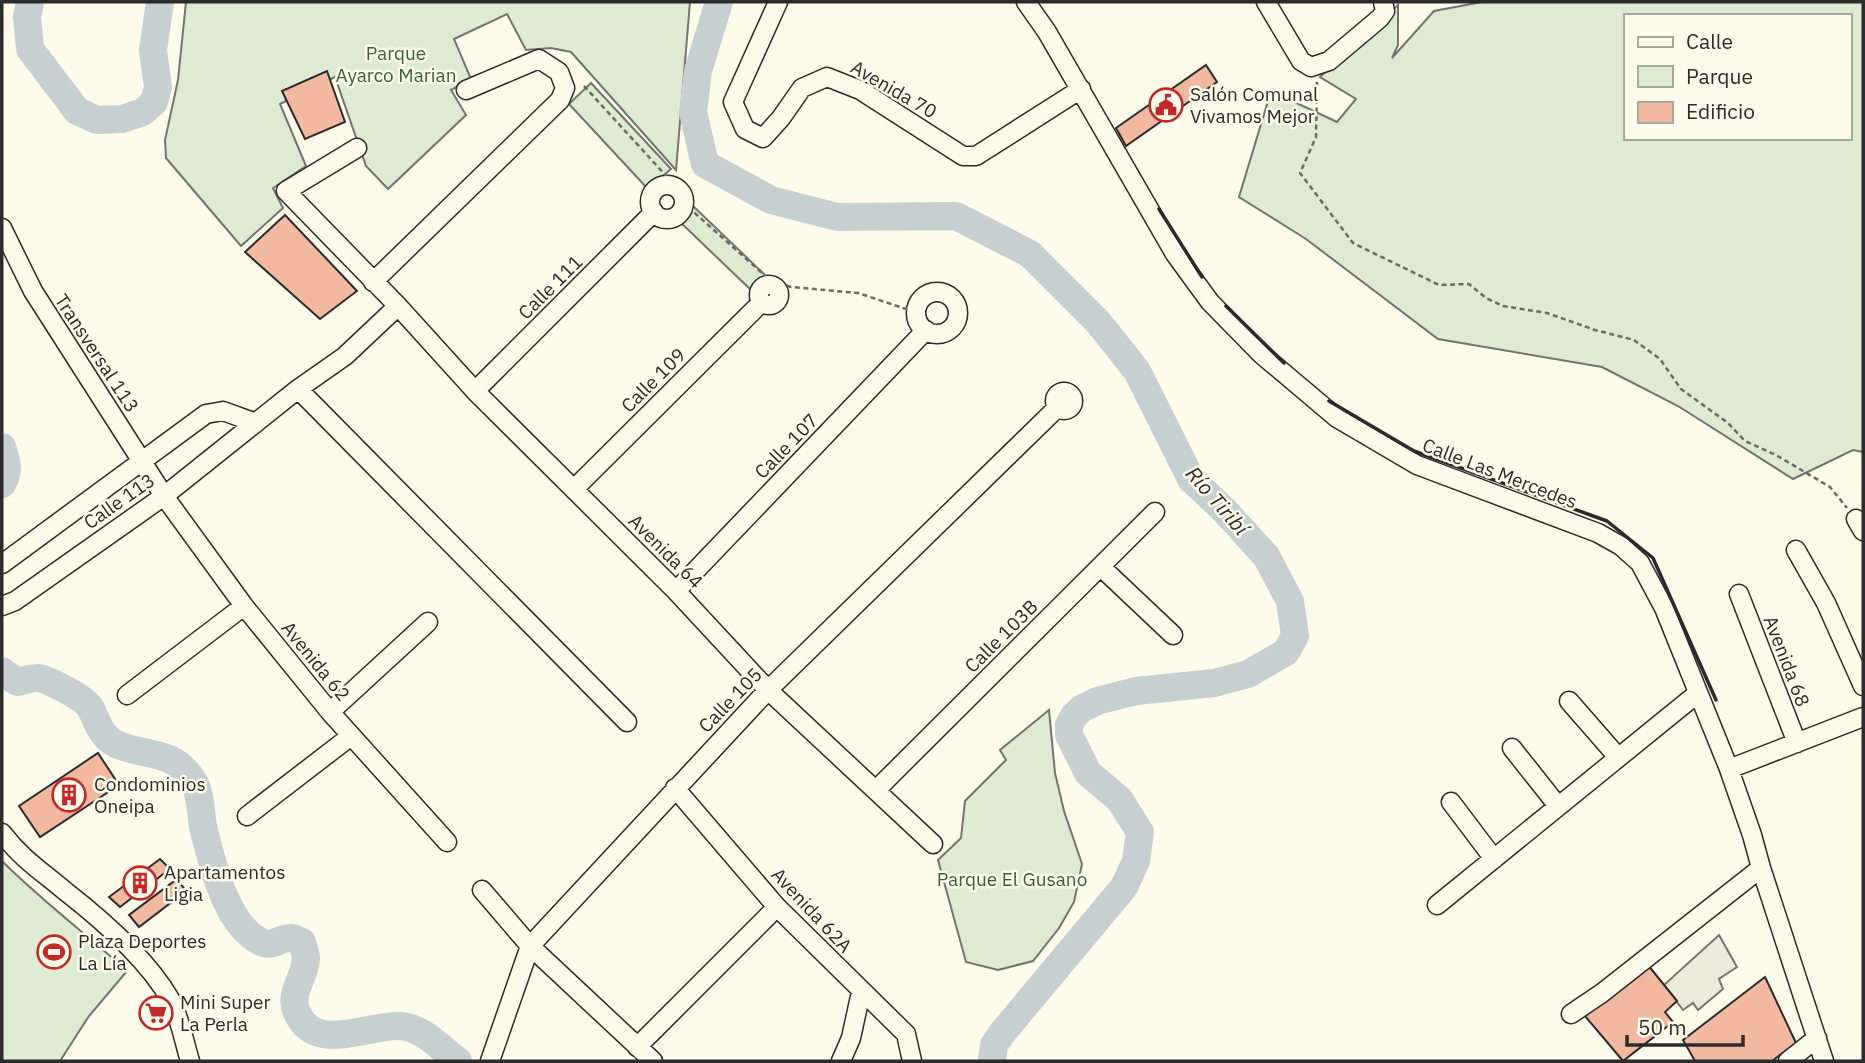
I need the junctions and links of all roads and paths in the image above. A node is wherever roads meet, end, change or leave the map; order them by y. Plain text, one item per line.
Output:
1 (778, 2) edge
2 (1026, 2) edge
3 (1266, 2) edge
4 (1384, 6) edge
5 (1311, 67) junction
6 (584, 86) dead end
7 (1081, 89) junction
8 (466, 90) dead end
9 (357, 148) dead end
10 (669, 179) dead end
11 (688, 206) dead end
12 (653, 212) dead end
13 (2, 228) edge
14 (373, 282) junction
15 (762, 302) dead end
16 (398, 306) junction
17 (909, 310) dead end
18 (926, 330) dead end
19 (298, 389) junction
20 (475, 391) junction
21 (1058, 407) dead end
22 (256, 423) junction
23 (142, 462) junction
24 (574, 489) junction
25 (164, 496) junction
26 (1155, 512) dead end
27 (1860, 525) edge
28 (1796, 550) dead end
29 (2, 564) edge
30 (1101, 567) junction
31 (676, 591) junction
32 (1739, 594) dead end
33 (2, 606) edge
34 (244, 606) junction
35 (428, 622) dead end
36 (1173, 635) dead end
37 (1863, 686) edge
38 (768, 690) junction
39 (1698, 692) junction
40 (127, 695) dead end
41 (1569, 701) dead end
42 (330, 712) junction
43 (1863, 717) edge
44 (627, 722) dead end
45 (351, 736) junction
46 (1797, 743) junction
47 (1512, 748) dead end
48 (1617, 756) junction
49 (1728, 769) junction
50 (675, 789) junction
51 (876, 790) junction
52 (1451, 802) dead end
53 (1558, 806) junction
54 (247, 816) dead end
55 (2, 833) edge
56 (447, 842) dead end
57 (933, 844) dead end
58 (1494, 859) junction
59 (1761, 868) junction
60 (482, 890) dead end
61 (1437, 905) dead end
62 (777, 907) junction
63 (530, 946) junction
64 (861, 992) junction
65 (1571, 1014) dead end
66 (1817, 1038) junction
67 (637, 1047) junction
68 (190, 1061) edge
69 (490, 1061) edge
70 (653, 1061) edge
71 (842, 1061) edge
72 (912, 1061) edge
73 (1788, 1061) edge
74 (1824, 1061) edge

1 - 7 street, Avenida 70
2 - 7 street, Calle Las Mercedes
3 - 5 street
4 - 5 street
5 - 27 path
6 - 10 path
7 - 39 street, Calle Las Mercedes
8 - 14 street
9 - 14 street, Avenida 64
11 - 17 path
12 - 20 street, Calle 111
13 - 23 street, Transversal 113
14 - 16 street, Avenida 64
15 - 24 street, Calle 109
16 - 19 street, Calle 113
16 - 20 street, Avenida 64
18 - 31 street, Calle 107
19 - 22 street, Calle 113
19 - 44 street
20 - 24 street, Avenida 64
21 - 38 street, Calle 105
22 - 23 street, Calle 113
22 - 25 street, Calle 113
23 - 25 street, Transversal 113
23 - 29 street, Calle 113
24 - 31 street, Avenida 64
25 - 33 street, Calle 113
25 - 34 street, Avenida 62
26 - 30 street, Calle 103B
28 - 37 street
30 - 36 street
30 - 51 street, Calle 103B
31 - 38 street, Avenida 64
32 - 46 street, Avenida 68
34 - 40 street
34 - 42 street, Avenida 62
35 - 42 street
38 - 50 street, Calle 105
38 - 51 street, Avenida 64
39 - 48 street
39 - 49 street, Calle Las Mercedes
41 - 48 street
42 - 45 street, Avenida 62
43 - 46 street
45 - 54 street
45 - 56 street, Avenida 62
46 - 49 street
47 - 53 street
48 - 53 street
49 - 59 street, Calle Las Mercedes
50 - 62 street, Avenida 62A
50 - 63 street, Calle 105
51 - 57 street, Avenida 64
52 - 58 street
53 - 58 street
55 - 68 street
58 - 61 street
59 - 65 street
59 - 66 street, Calle Las Mercedes
60 - 63 street
62 - 64 street, Avenida 62A
62 - 67 street
63 - 67 street
63 - 69 street, Calle 105
64 - 71 street
64 - 72 street, Avenida 62A
66 - 73 street
66 - 74 street, Calle Las Mercedes
67 - 70 street

